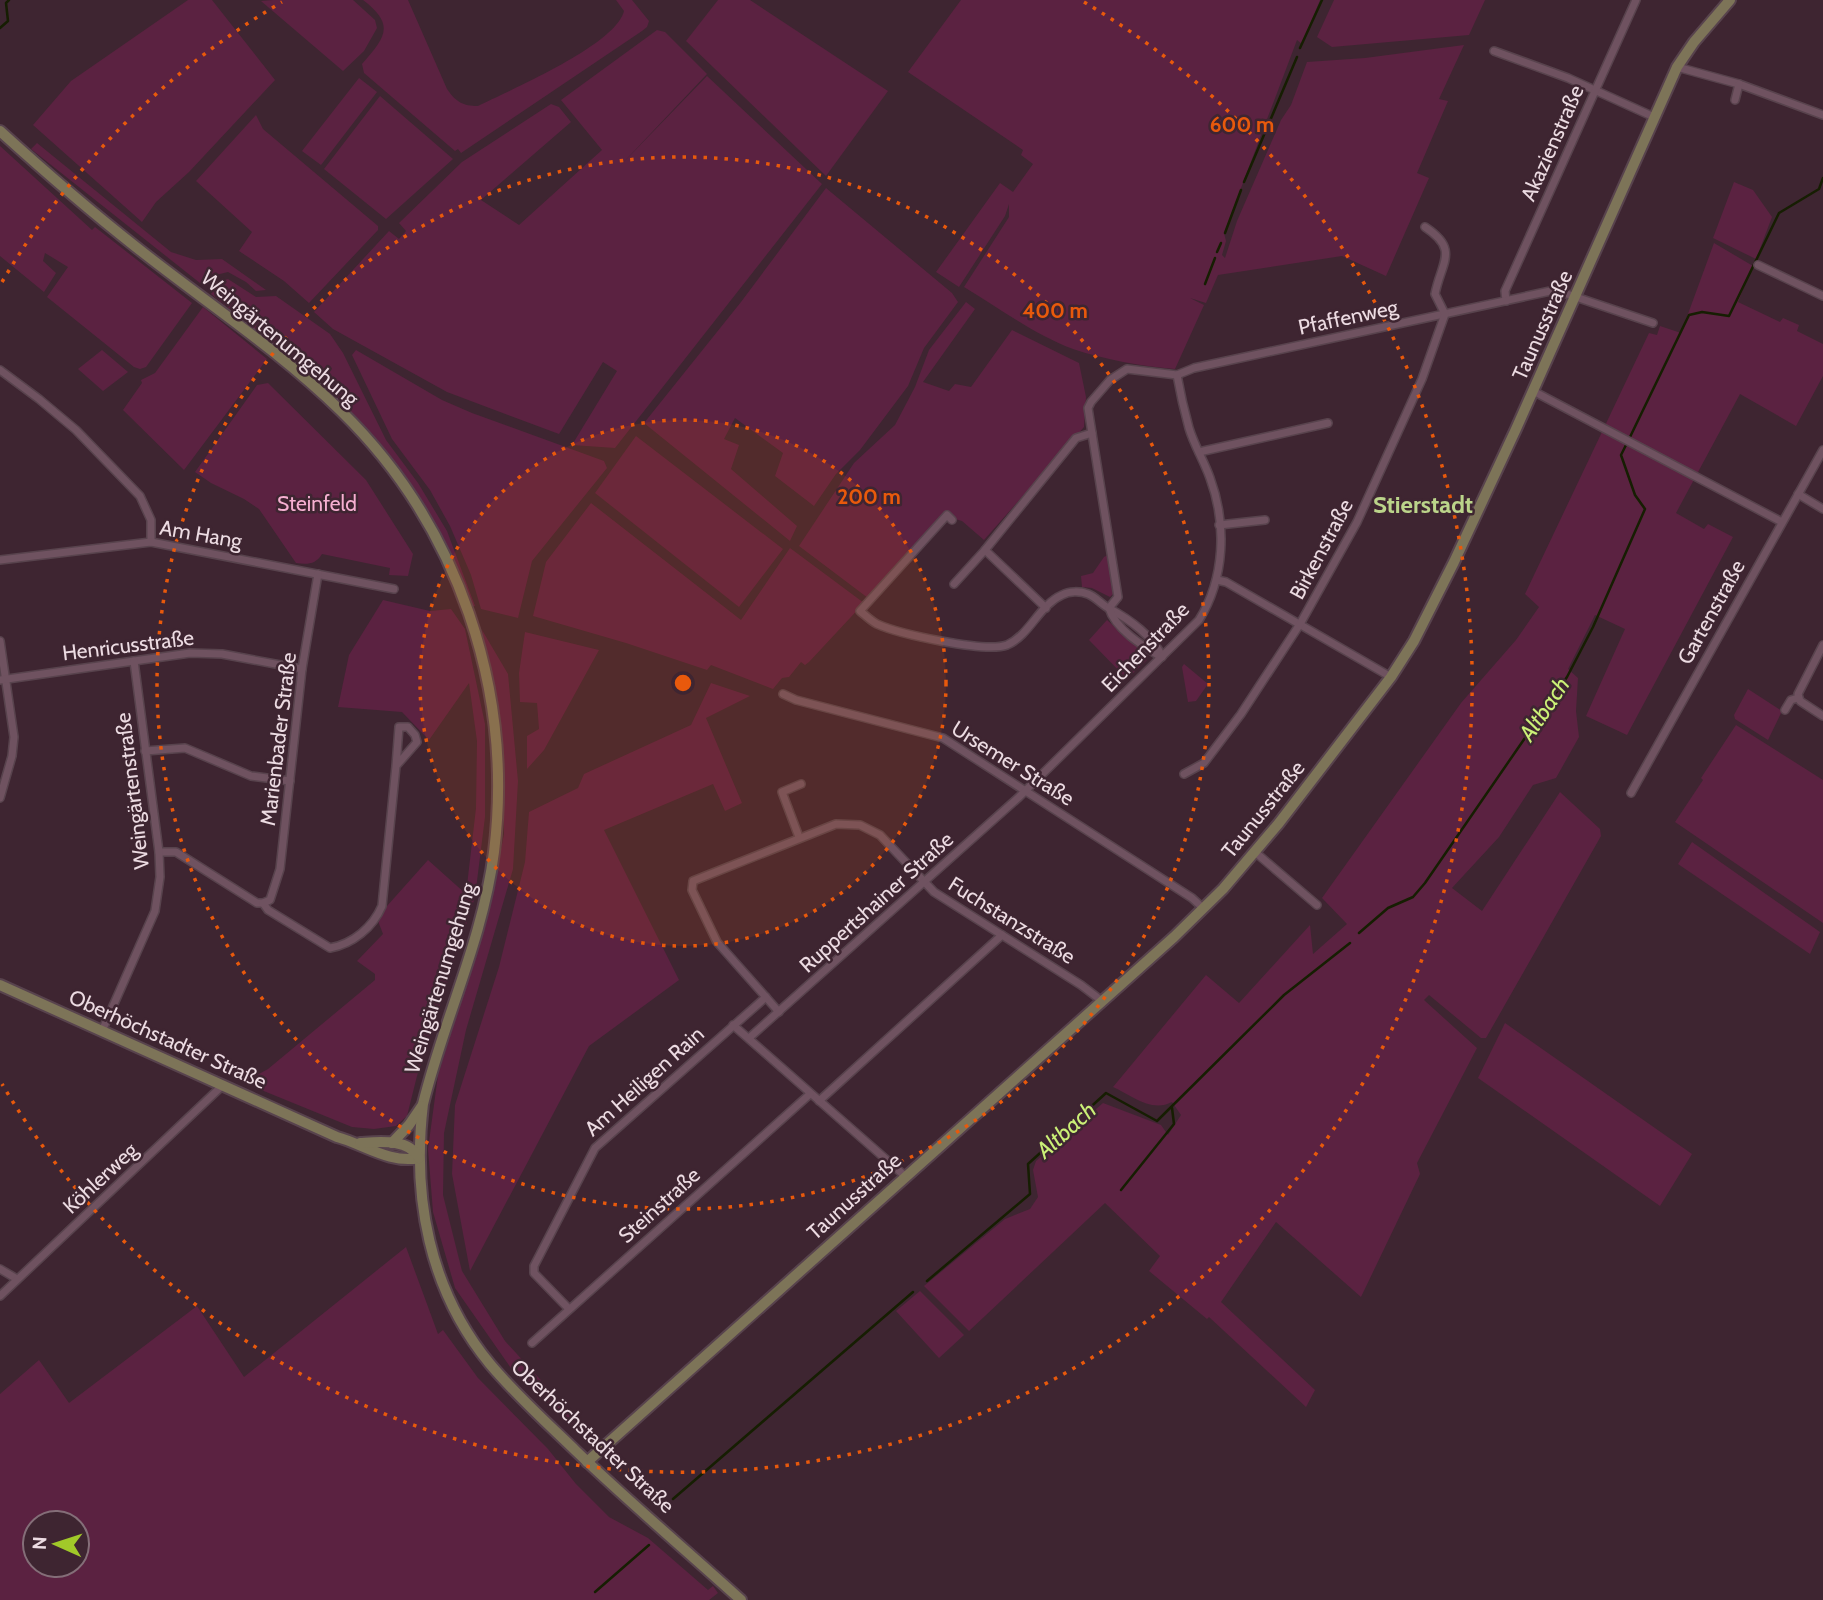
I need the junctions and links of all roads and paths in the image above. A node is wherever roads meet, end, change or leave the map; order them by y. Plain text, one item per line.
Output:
1 (1636, 0) edge
2 (1730, 0) edge
3 (1493, 51) dead end
4 (1676, 67) junction
5 (1739, 85) junction
6 (1595, 91) junction
7 (1735, 100) dead end
8 (1823, 115) edge
9 (1654, 117) junction
10 (0, 131) edge
11 (1425, 227) dead end
12 (1758, 265) dead end
13 (1576, 296) junction
14 (1823, 296) edge
15 (1506, 301) junction
16 (1445, 314) junction
17 (1653, 323) dead end
18 (0, 370) edge
19 (1177, 375) junction
20 (1533, 391) junction
21 (1328, 423) dead end
22 (1092, 433) junction
23 (1823, 450) edge
24 (1199, 452) junction
25 (1798, 494) junction
26 (1823, 509) edge
27 (952, 520) dead end
28 (1265, 520) dead end
29 (1782, 522) junction
30 (1219, 525) junction
31 (151, 542) junction
32 (985, 550) junction
33 (0, 560) edge
34 (318, 574) junction
35 (1217, 580) junction
36 (954, 584) dead end
37 (394, 589) dead end
38 (1046, 608) junction
39 (1109, 608) junction
40 (1300, 624) junction
41 (0, 641) edge
42 (1823, 645) edge
43 (1162, 658) junction
44 (134, 661) junction
45 (302, 668) junction
46 (1391, 677) junction
47 (3, 680) edge
48 (783, 694) dead end
49 (1798, 698) junction
50 (1785, 710) dead end
51 (1823, 716) edge
52 (145, 751) junction
53 (396, 765) junction
54 (1184, 774) dead end
55 (290, 781) junction
56 (801, 784) dead end
57 (1025, 791) junction
58 (1631, 793) dead end
59 (0, 798) edge
60 (799, 837) junction
61 (159, 852) junction
62 (1255, 852) junction
63 (923, 883) junction
64 (263, 903) junction
65 (1317, 905) dead end
66 (1204, 909) junction
67 (1002, 935) junction
68 (0, 985) edge
69 (766, 997) junction
70 (1102, 1001) junction
71 (779, 1012) junction
72 (733, 1025) junction
73 (102, 1031) junction
74 (749, 1038) junction
75 (223, 1085) junction
76 (810, 1094) junction
77 (819, 1101) junction
78 (423, 1104) junction
79 (359, 1143) junction
80 (392, 1143) junction
81 (419, 1158) junction
82 (905, 1176) junction
83 (0, 1269) edge
84 (17, 1279) junction
85 (0, 1296) edge
86 (569, 1309) junction
87 (531, 1343) dead end
88 (587, 1462) junction
89 (741, 1600) edge

1 - 6 street, Akazienstraße
2 - 4 street, Taunusstraße
3 - 6 street
4 - 5 street
4 - 9 street, Taunusstraße
5 - 7 street
5 - 8 street
6 - 9 street
6 - 15 street, Akazienstraße
9 - 13 street, Taunusstraße
10 - 78 street, Weingärtenumgehung
11 - 16 street
12 - 14 street
13 - 15 street, Pfaffenweg
13 - 17 street, Pfaffenweg
13 - 20 street, Taunusstraße
15 - 16 street, Pfaffenweg
16 - 19 street, Pfaffenweg
16 - 40 street, Birkenstraße
18 - 31 street
19 - 22 street, Pfaffenweg
19 - 24 street, Eichenstraße
20 - 29 street
20 - 46 street, Taunusstraße
21 - 24 street
22 - 32 street
22 - 39 street
23 - 25 street, Gartenstraße
24 - 30 street, Eichenstraße
25 - 26 street
25 - 29 street, Gartenstraße
27 - 38 street
28 - 30 street
29 - 58 street, Gartenstraße
30 - 35 street, Eichenstraße
31 - 33 street, Am Hang
31 - 34 street, Am Hang
32 - 36 street
32 - 38 street
34 - 37 street, Am Hang
34 - 45 street, Marienbader Straße
35 - 40 street
35 - 43 street, Eichenstraße
38 - 39 street
39 - 43 street
40 - 46 street
40 - 54 street, Birkenstraße
41 - 47 street
42 - 49 street
43 - 57 street, Eichenstraße
44 - 45 street, Henricusstraße
44 - 47 street, Henricusstraße
44 - 52 street, Weingärtenstraße
45 - 55 street, Marienbader Straße
46 - 62 street, Taunusstraße
47 - 59 street
48 - 57 street, Ursemer Straße
49 - 50 street
49 - 51 street
52 - 55 street
52 - 61 street, Weingärtenstraße
53 - 53 street
53 - 64 street
55 - 64 street, Marienbader Straße
56 - 60 street
57 - 63 street, Ruppertshainer Straße
57 - 66 street, Ursemer Straße
60 - 63 street, Fuchstanzstraße
60 - 69 street, Fuchstanzstraße
61 - 64 street
61 - 73 street, Weingärtenstraße
62 - 65 street
62 - 66 street, Taunusstraße
63 - 67 street, Fuchstanzstraße
63 - 71 street, Ruppertshainer Straße
66 - 70 street, Taunusstraße
67 - 70 street, Fuchstanzstraße
67 - 77 street
68 - 73 street, Oberhöchstadter Straße
69 - 71 street, Fuchstanzstraße
69 - 72 street
70 - 82 street, Taunusstraße
71 - 74 street, Ruppertshainer Straße
72 - 74 street
72 - 86 street, Am Heiligen Rain
73 - 75 street, Oberhöchstadter Straße
74 - 76 street
75 - 79 street, Oberhöchstadter Straße
75 - 84 street, Köhlerweg
76 - 77 street
76 - 86 street, Steinstraße
77 - 82 street
78 - 80 street
78 - 81 street, Weingärtenumgehung
79 - 80 street, Oberhöchstadter Straße
79 - 81 street, Oberhöchstadter Straße
80 - 81 street, Oberhöchstadter Straße
81 - 88 street, Oberhöchstadter Straße
82 - 88 street, Taunusstraße
83 - 84 street
84 - 85 street, Köhlerweg
86 - 87 street, Steinstraße
88 - 89 street, Oberhöchstadter Straße

